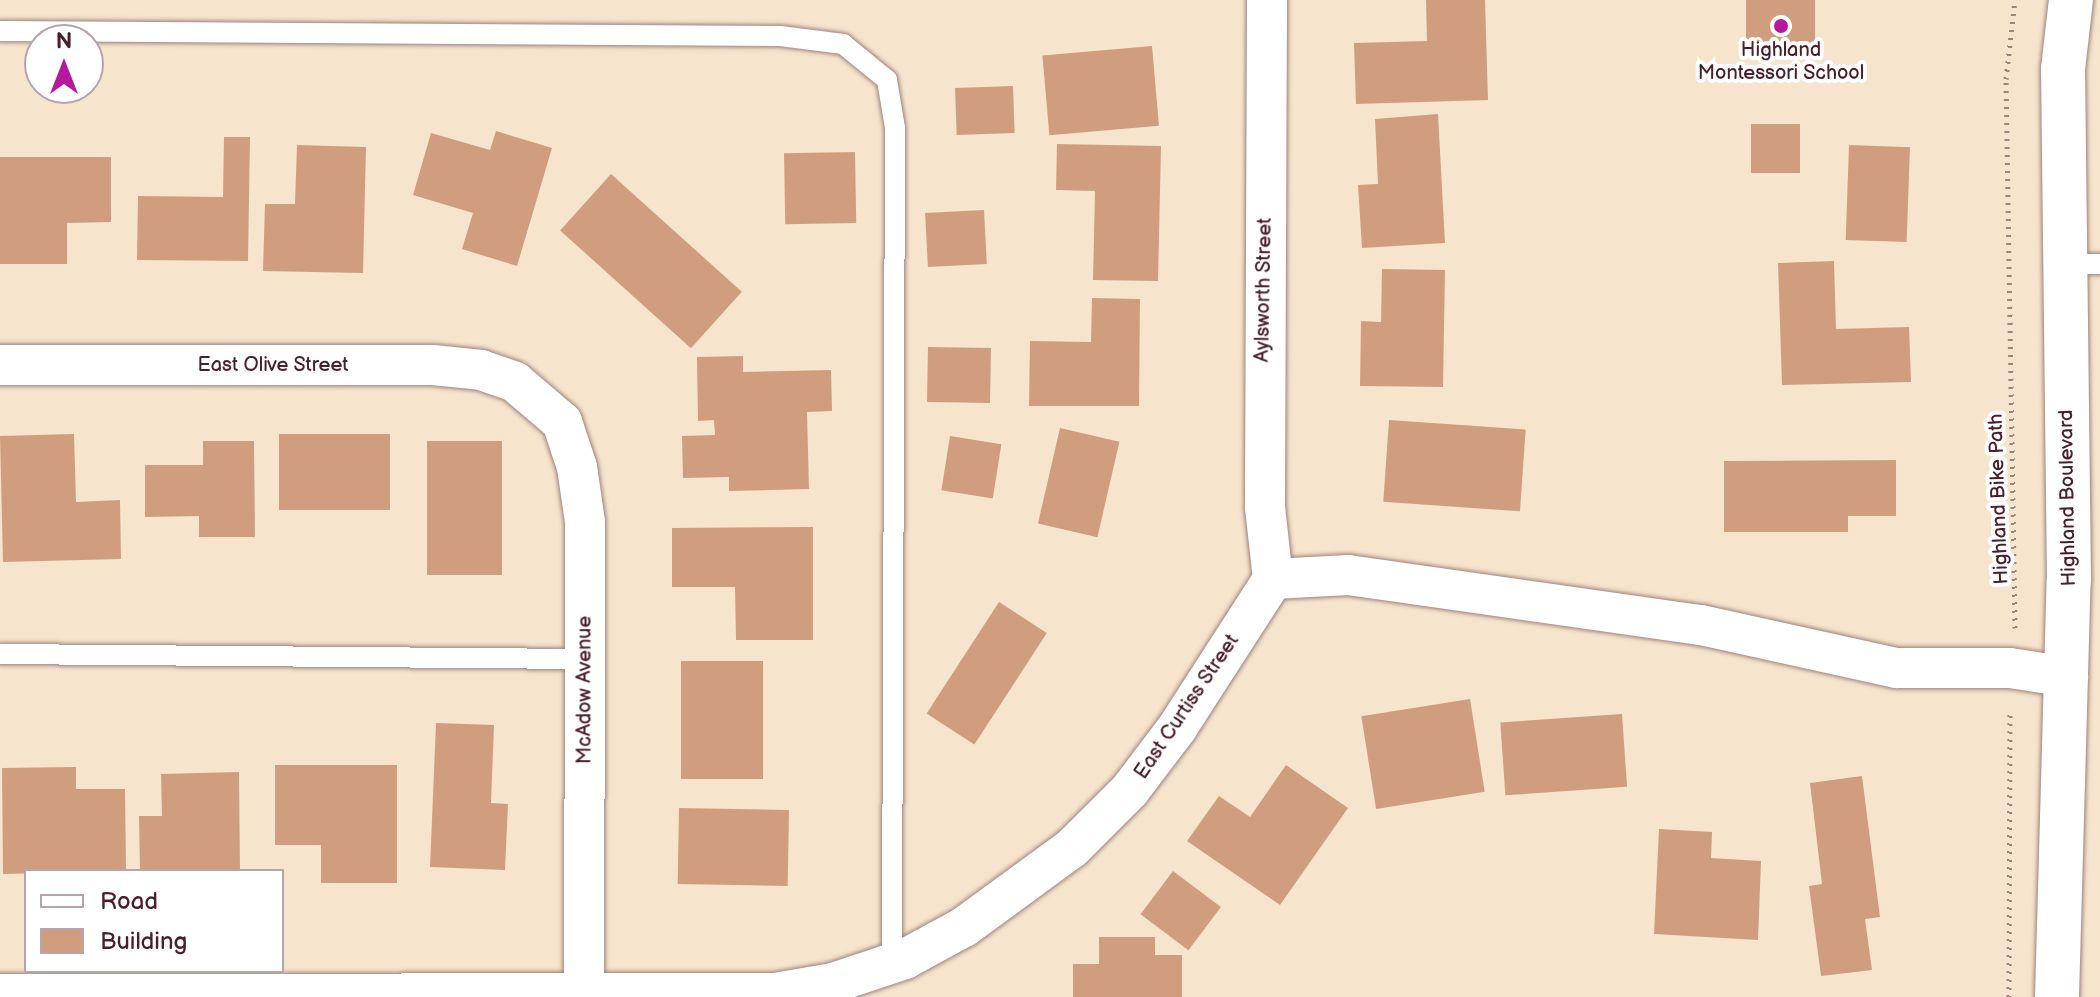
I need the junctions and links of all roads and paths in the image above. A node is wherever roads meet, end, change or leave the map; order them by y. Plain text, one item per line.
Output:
1 (1267, 0) edge
2 (2015, 0) edge
3 (2071, 0) edge
4 (0, 31) edge
5 (2083, 264) edge
6 (0, 365) edge
7 (537, 401) joint
8 (1273, 579) junction
9 (0, 654) edge
10 (585, 659) junction
11 (2010, 668) junction
12 (2068, 677) junction
13 (892, 964) junction
14 (584, 993) junction
15 (0, 994) edge
16 (310, 995) edge
17 (2009, 997) edge
18 (2057, 997) edge

1 - 8 street, Aylsworth Street
2 - 11 path, Highland Bike Path
3 - 5 main road, Highland Boulevard
4 - 13 lane
5 - 12 main road, Highland Boulevard
6 - 7 street, East Olive Street
7 - 10 street, McAdow Avenue
8 - 11 street
8 - 13 street, East Curtiss Street
9 - 10 lane
10 - 14 street, McAdow Avenue
11 - 12 street
11 - 17 path, Highland Bike Path
12 - 18 main road, Highland Boulevard
13 - 14 street, East Curtiss Street
14 - 16 street, East Curtiss Street
15 - 16 street, East Curtiss Street

